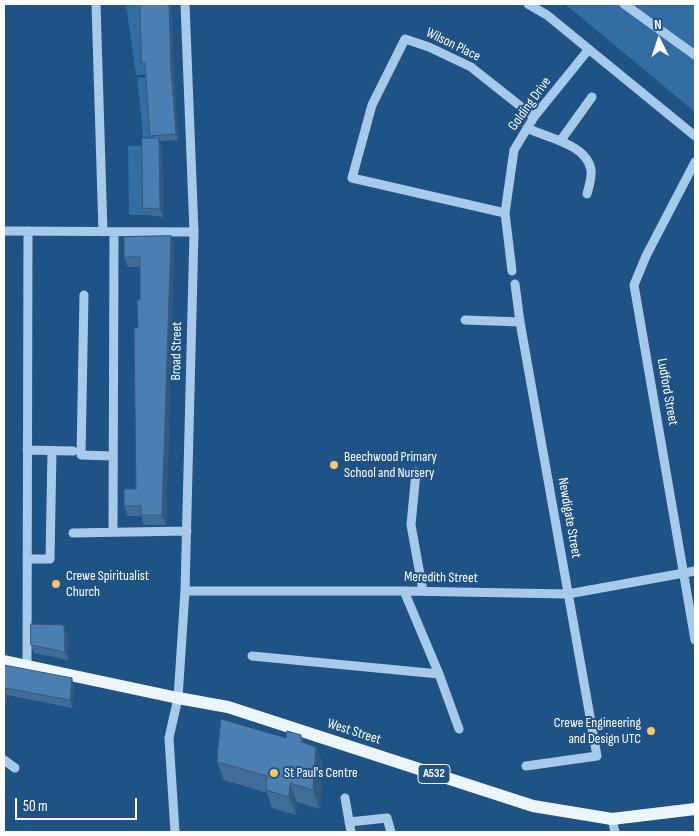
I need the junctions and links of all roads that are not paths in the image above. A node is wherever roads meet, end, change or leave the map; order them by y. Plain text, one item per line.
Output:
1 (96, 4) edge
2 (185, 4) edge
3 (528, 4) edge
4 (624, 4) edge
5 (589, 49) junction
6 (695, 55) edge
7 (592, 97) dead end
8 (534, 117) junction
9 (528, 128) junction
10 (695, 136) edge
11 (561, 140) junction
12 (695, 162) edge
13 (587, 194) dead end
14 (505, 213) junction
15 (4, 231) edge
16 (28, 231) junction
17 (103, 232) junction
18 (114, 232) junction
19 (194, 232) junction
20 (512, 271) dead end
21 (515, 284) dead end
22 (84, 295) dead end
23 (465, 320) dead end
24 (520, 322) junction
25 (27, 450) junction
26 (52, 451) junction
27 (73, 451) dead end
28 (113, 456) junction
29 (416, 472) dead end
30 (187, 531) junction
31 (113, 532) junction
32 (73, 533) dead end
33 (27, 559) junction
34 (695, 571) edge
35 (684, 573) junction
36 (185, 590) junction
37 (404, 591) junction
38 (423, 591) junction
39 (568, 594) junction
40 (695, 640) edge
41 (252, 656) dead end
42 (4, 661) edge
43 (27, 665) junction
44 (439, 674) junction
45 (178, 698) junction
46 (459, 729) dead end
47 (4, 760) edge
48 (526, 766) dead end
49 (16, 768) dead end
50 (345, 798) dead end
51 (695, 809) edge
52 (612, 819) junction
53 (349, 822) junction
54 (175, 832) edge
55 (351, 832) edge
56 (392, 832) edge
57 (615, 832) edge

1 - 17 street
2 - 19 street, Broad Street
3 - 5 street
4 - 6 street
5 - 8 street, Golding Drive
5 - 10 street
7 - 11 street
8 - 9 street, Golding Drive
8 - 14 street, Wilson Place
9 - 11 street
9 - 14 street, Golding Drive
11 - 13 street
12 - 35 street, Ludford Street
14 - 20 street, Golding Drive
15 - 16 street
16 - 17 street
16 - 25 street
17 - 18 street
18 - 19 street
18 - 28 street
19 - 30 street, Broad Street
21 - 24 street, Newdigate Street
22 - 28 street
23 - 24 street
24 - 39 street, Newdigate Street
25 - 26 street
25 - 33 street
26 - 27 street
26 - 33 street
28 - 31 street
29 - 38 street
30 - 31 street
30 - 36 street, Broad Street
31 - 32 street
33 - 43 street
34 - 35 street, Meredith Street
35 - 39 street, Meredith Street
35 - 40 street, Ludford Street
36 - 37 street, Meredith Street
36 - 45 street, Broad Street
37 - 38 street, Meredith Street
37 - 44 street
38 - 39 street, Meredith Street
39 - 48 street, Newdigate Street
41 - 44 street
42 - 43 main road, West Street / A532
43 - 45 main road, West Street / A532
44 - 46 street
45 - 52 main road, West Street / A532
45 - 54 street, Broad Street
47 - 49 street
50 - 53 street
51 - 52 main road, West Street / A532
52 - 57 street
53 - 55 street
53 - 56 street

